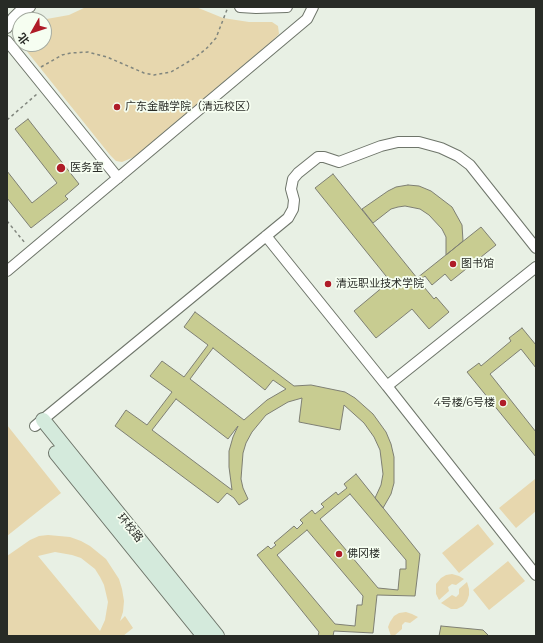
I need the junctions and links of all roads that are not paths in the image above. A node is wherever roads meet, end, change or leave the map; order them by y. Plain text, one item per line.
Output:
1 (30, 7) edge
2 (240, 7) edge
3 (287, 7) edge
4 (313, 7) edge
5 (7, 28) edge
6 (7, 41) edge
7 (118, 178) junction
8 (266, 236) junction
9 (536, 248) edge
10 (536, 267) edge
11 (7, 271) edge
12 (387, 386) junction
13 (39, 423) joint
14 (536, 575) edge
15 (206, 634) edge

1 - 5 street
2 - 3 street
4 - 7 street
6 - 7 street
7 - 11 street
8 - 9 street
8 - 12 street
8 - 13 street
10 - 12 street
12 - 14 street
13 - 15 street, 环校路

